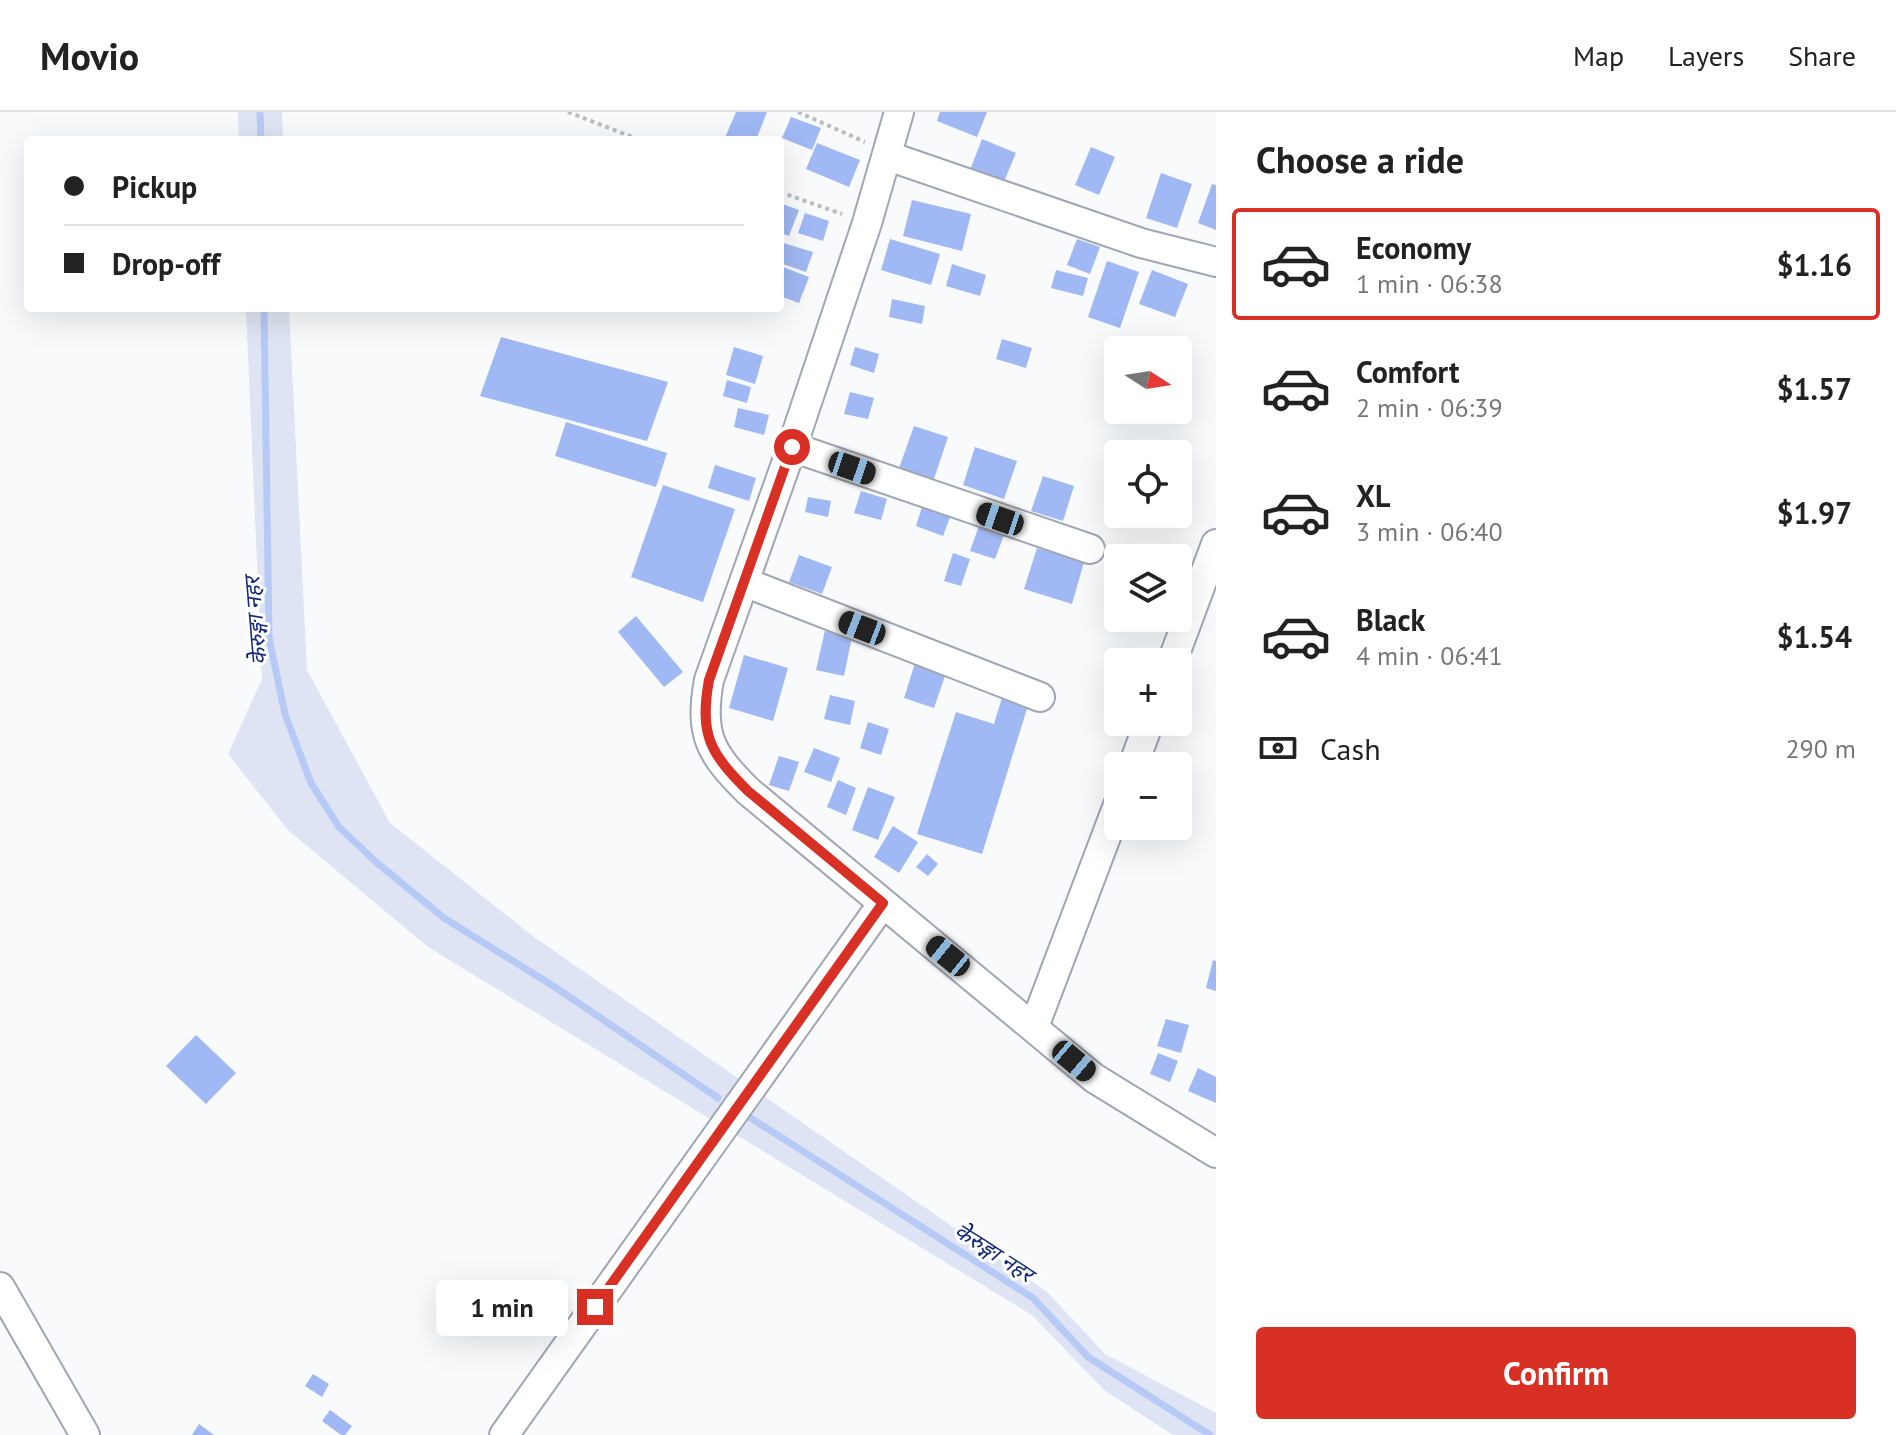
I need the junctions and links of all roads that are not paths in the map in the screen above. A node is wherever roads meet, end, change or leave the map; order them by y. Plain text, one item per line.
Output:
1 (899, 112) edge
2 (888, 156) junction
3 (1216, 262) edge
4 (792, 447) junction
5 (1216, 544) edge
6 (1090, 549) dead end
7 (744, 582) junction
8 (1177, 648) edge
9 (1040, 697) dead end
10 (1105, 840) edge
11 (883, 903) junction
12 (1034, 1027) junction
13 (1216, 1153) edge
14 (0, 1287) edge
15 (85, 1435) edge
16 (504, 1435) edge

1 - 2 street
2 - 3 street
2 - 4 street
4 - 6 street
4 - 7 street
5 - 8 street
7 - 9 street
7 - 11 street
10 - 12 street
11 - 12 street
11 - 16 street
12 - 13 street
14 - 15 street

